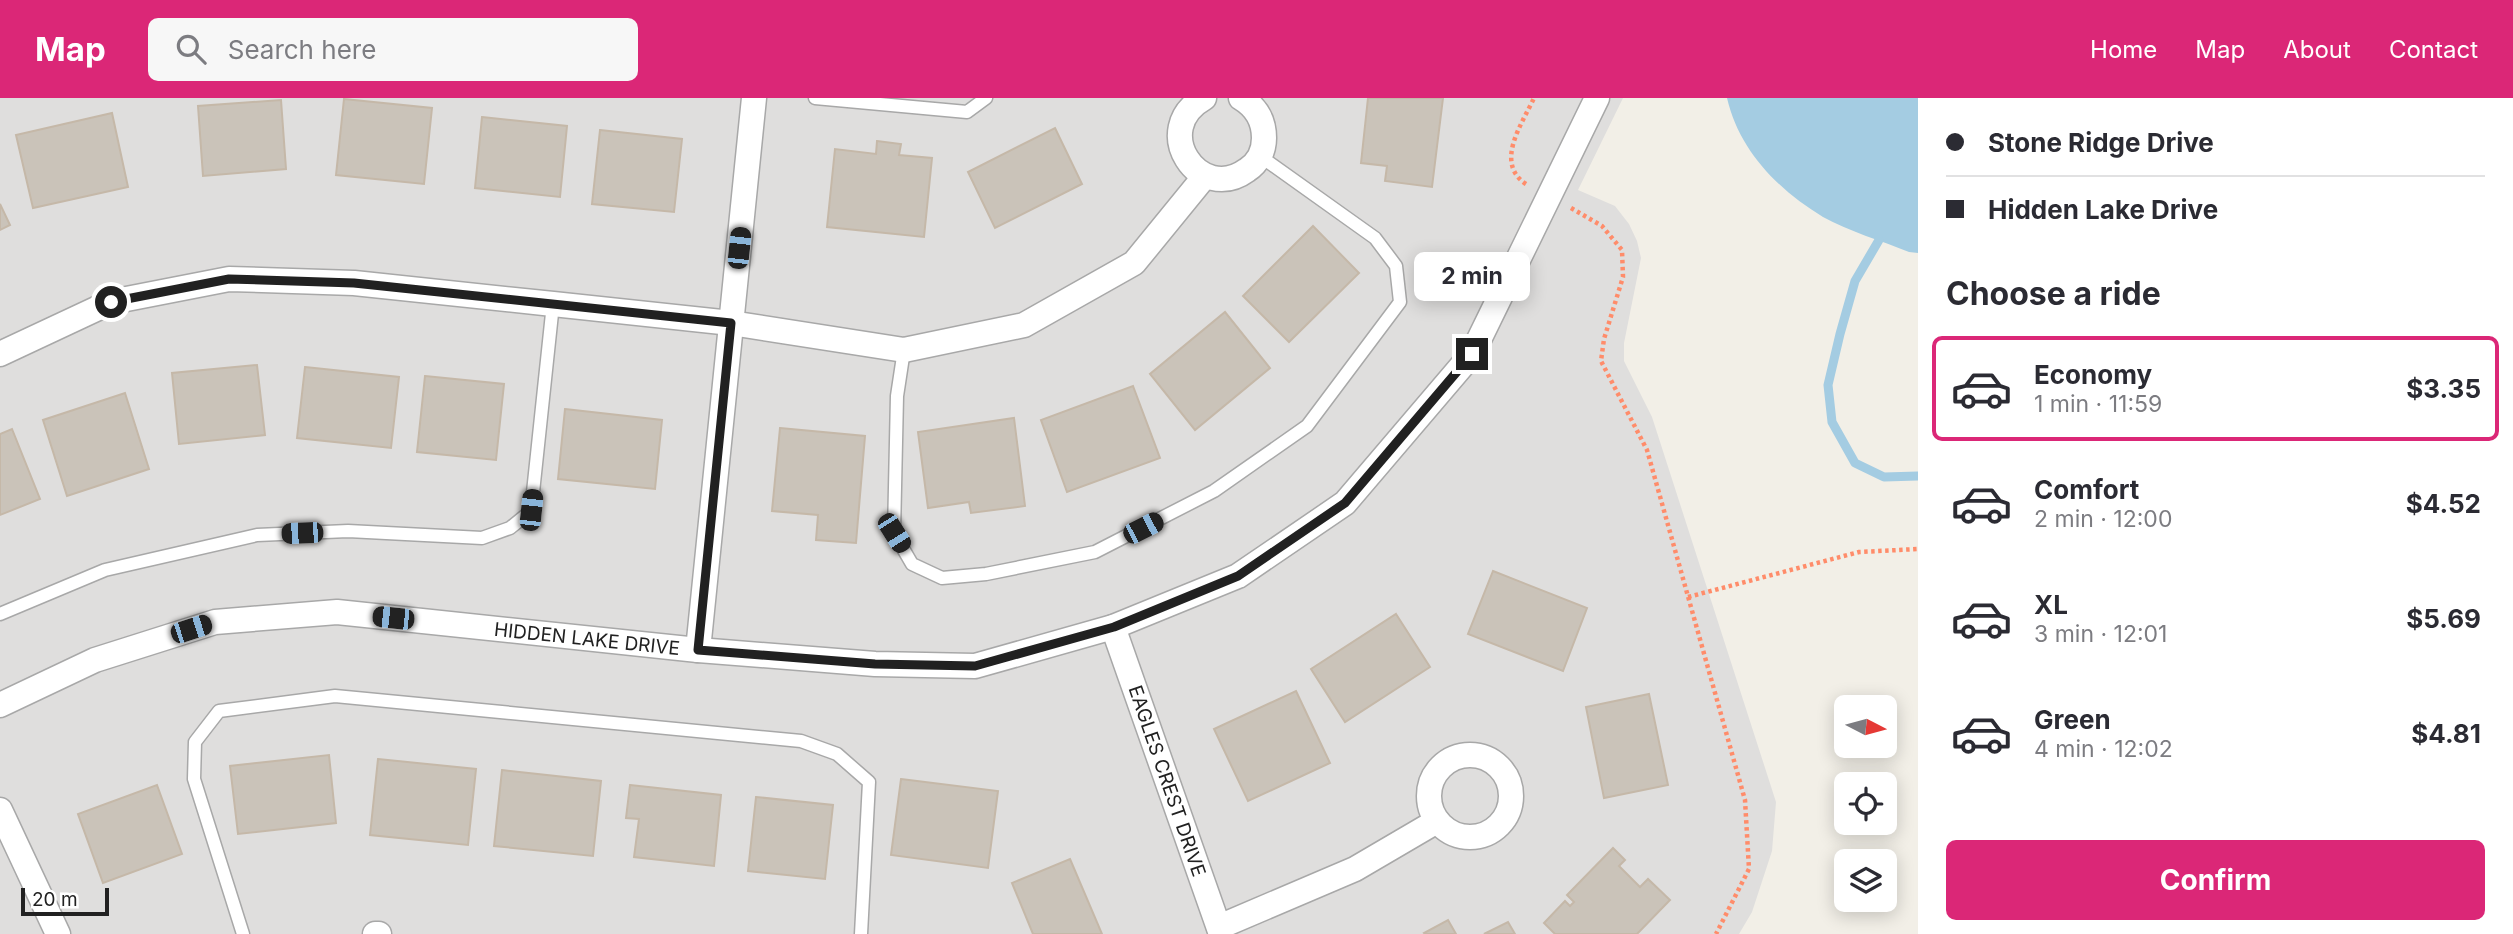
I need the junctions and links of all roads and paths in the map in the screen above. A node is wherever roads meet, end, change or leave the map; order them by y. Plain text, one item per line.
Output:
1 (754, 98) edge
2 (815, 98) edge
3 (986, 98) edge
4 (1204, 98) edge
5 (1241, 98) edge
6 (1534, 98) edge
7 (1597, 98) edge
8 (1260, 156) junction
9 (1205, 176) junction
10 (1549, 195) junction
11 (553, 304) junction
12 (731, 323) junction
13 (904, 350) junction
14 (0, 354) edge
15 (1918, 549) edge
16 (1688, 597) junction
17 (0, 614) edge
18 (1114, 627) junction
19 (698, 650) junction
20 (0, 705) edge
21 (0, 810) edge
22 (1437, 821) dead end
23 (1220, 931) edge
24 (58, 934) edge
25 (243, 934) edge
26 (860, 934) edge
27 (1716, 934) edge

1 - 12 street
2 - 3 lane
4 - 9 street
5 - 8 street
6 - 10 path
7 - 10 street, HIDDEN LAKE DRIVE
8 - 9 street
8 - 13 lane
9 - 13 street
10 - 16 path
10 - 18 street, HIDDEN LAKE DRIVE
11 - 12 street
11 - 14 street
11 - 17 lane
12 - 13 street
12 - 19 street
15 - 16 path
16 - 27 path
18 - 19 street, HIDDEN LAKE DRIVE
18 - 23 street, EAGLES CREST DRIVE
19 - 20 street, HIDDEN LAKE DRIVE
21 - 24 street
22 - 23 street
25 - 26 lane

